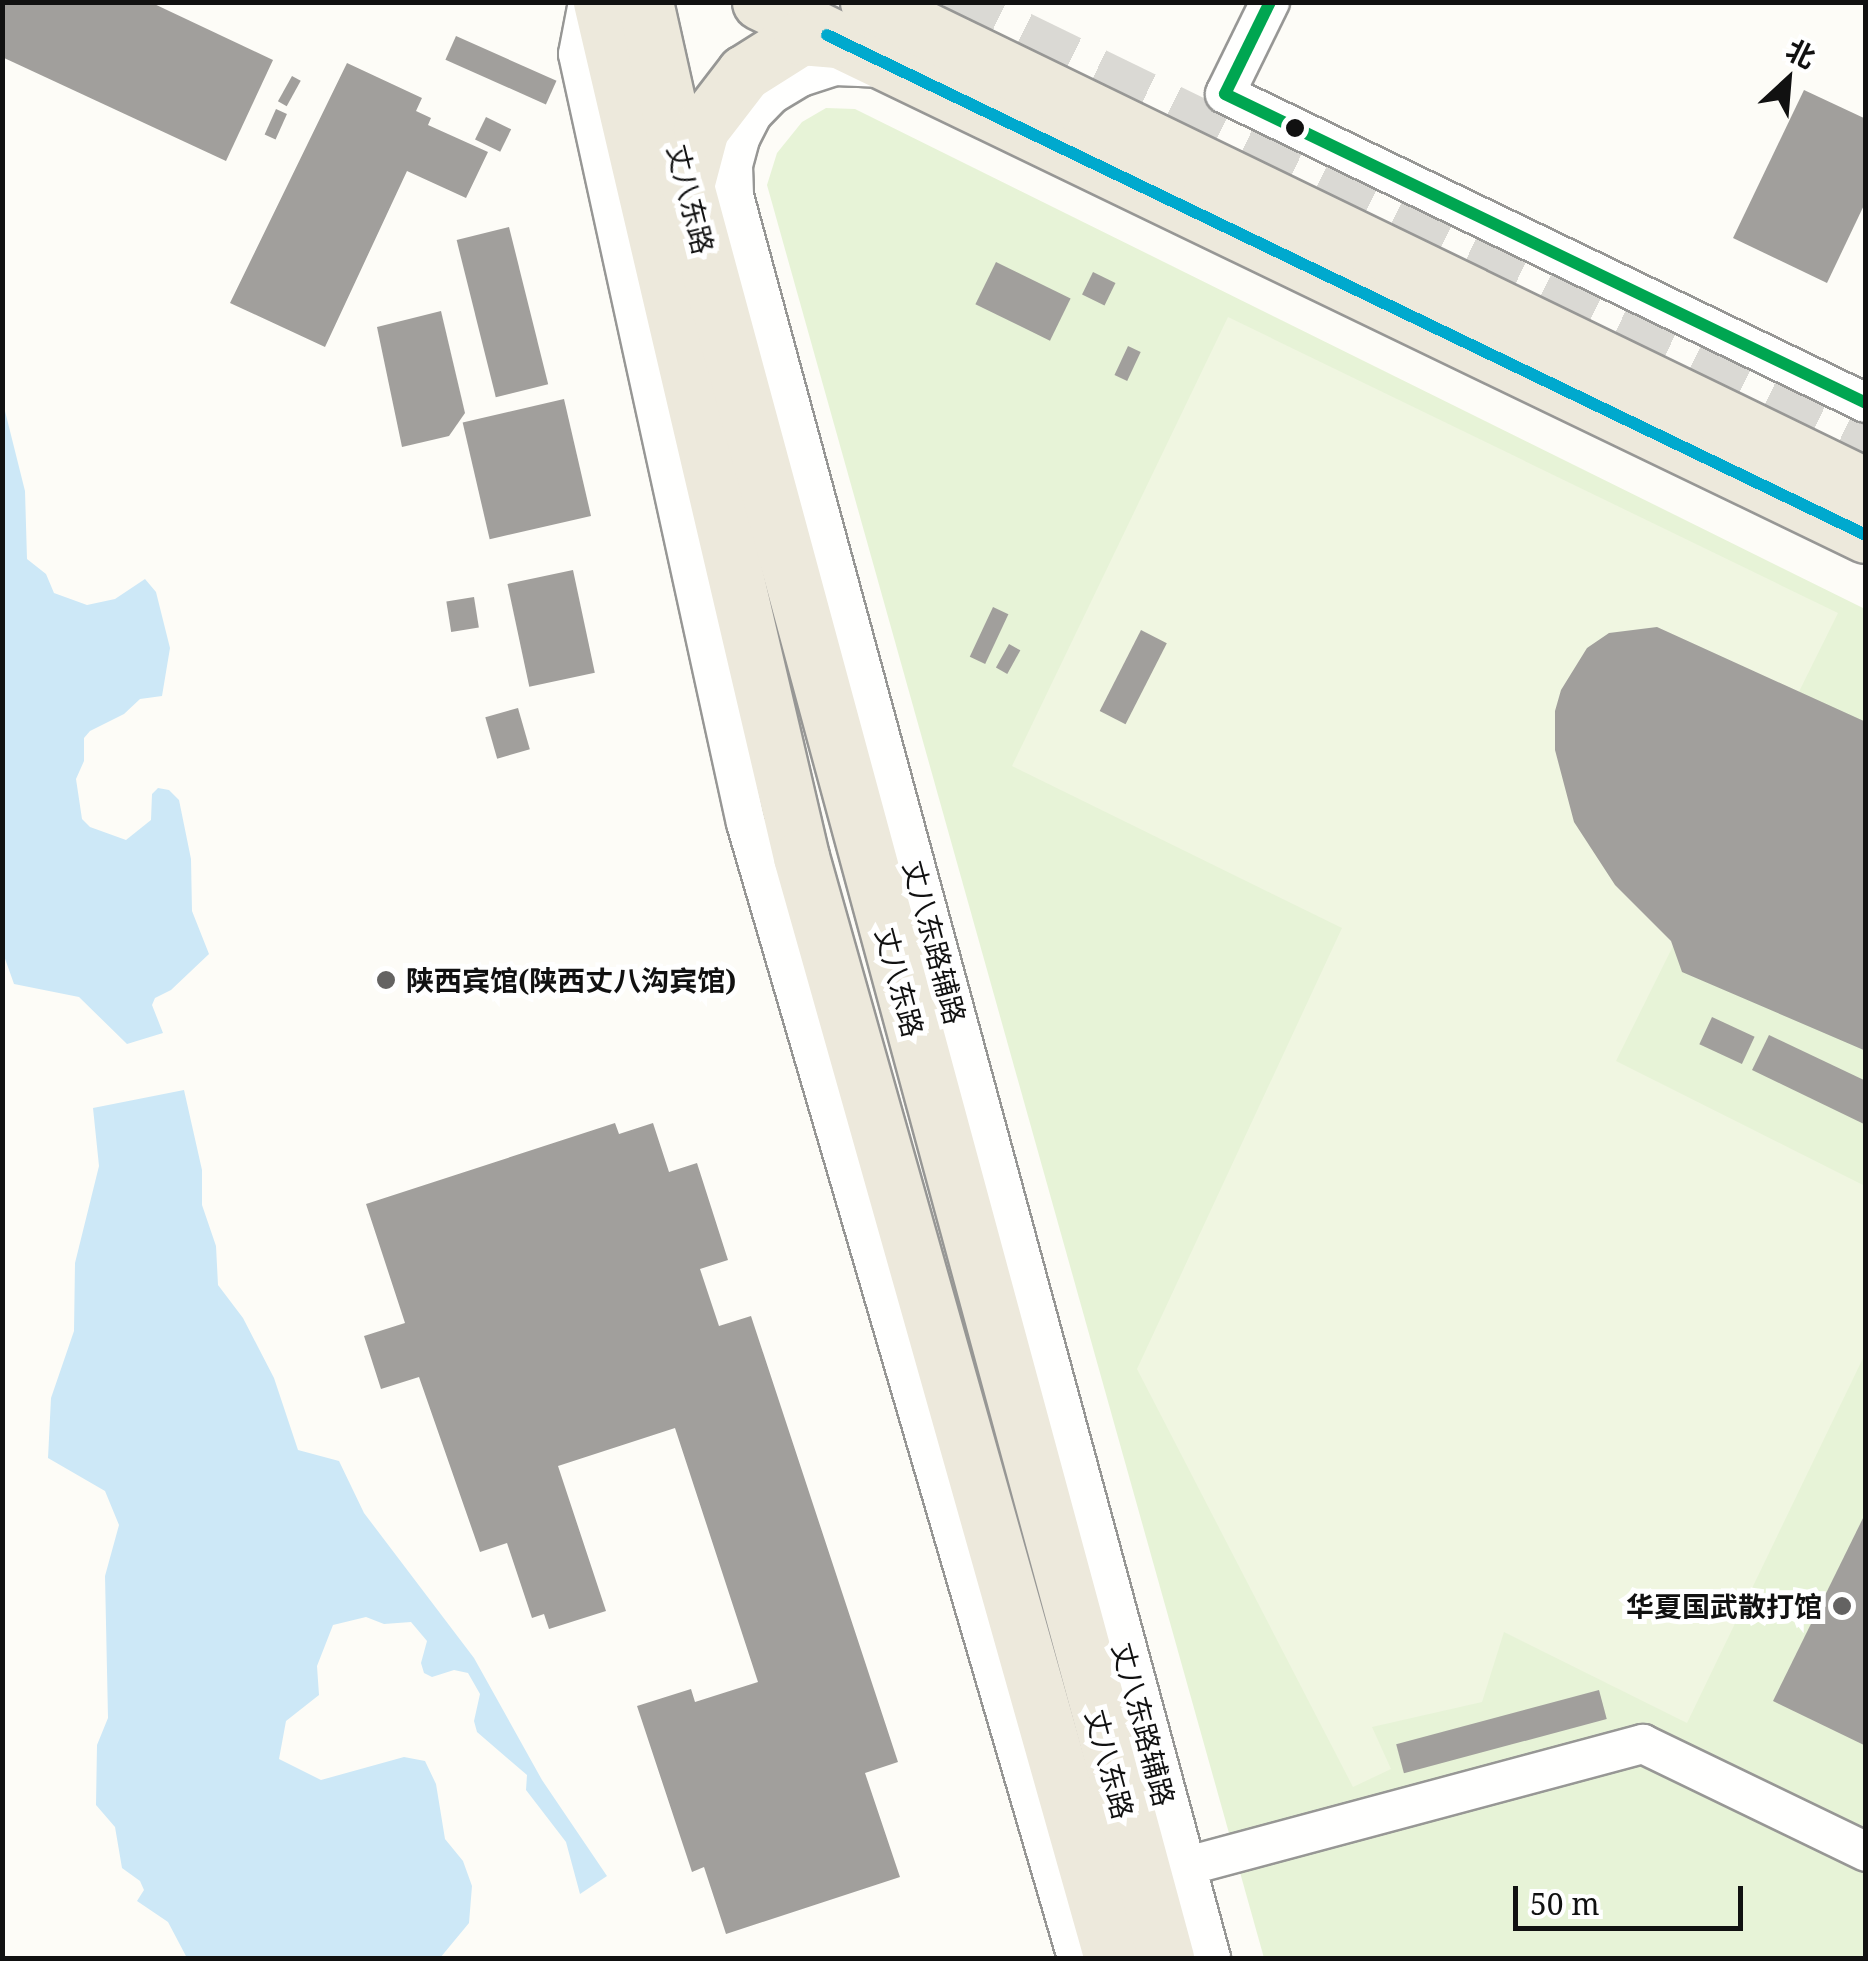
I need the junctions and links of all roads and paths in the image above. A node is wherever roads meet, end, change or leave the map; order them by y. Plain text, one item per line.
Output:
1 (588, 2) edge
2 (601, 2) edge
3 (646, 2) edge
4 (760, 2) edge
5 (1270, 2) edge
6 (853, 21) edge
7 (929, 83) junction
8 (687, 190) junction
9 (1866, 403) edge
10 (1866, 486) edge
11 (1866, 535) edge
12 (1866, 1852) edge
13 (1139, 1881) junction
14 (1077, 1958) edge
15 (1112, 1958) edge
16 (1166, 1958) edge
17 (1211, 1958) edge

1 - 14 street
2 - 13 main road, 丈八东路
3 - 8 main road, 丈八东路
4 - 6 main road
5 - 9 street
6 - 7 main road
6 - 8 main road
6 - 10 main road
7 - 11 main road
7 - 13 street, 丈八东路辅路
8 - 13 main road, 丈八东路
12 - 13 street
13 - 15 main road, 丈八东路
13 - 16 main road, 丈八东路
13 - 17 street, 丈八东路辅路

